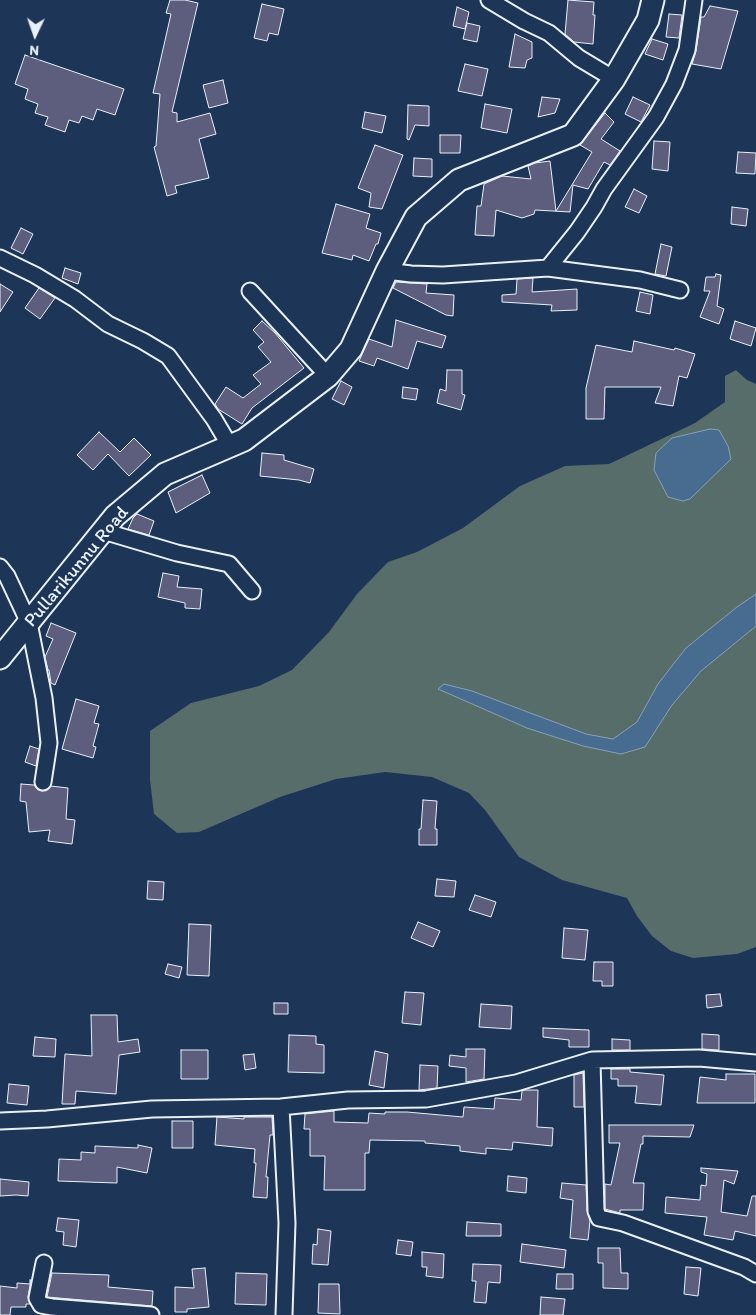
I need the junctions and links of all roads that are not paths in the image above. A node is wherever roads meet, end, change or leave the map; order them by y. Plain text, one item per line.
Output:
1 (489, 0) edge
2 (653, 0) edge
3 (694, 0) edge
4 (614, 79) junction
5 (0, 258) edge
6 (548, 268) junction
7 (387, 271) junction
8 (680, 290) dead end
9 (250, 291) dead end
10 (328, 376) junction
11 (230, 446) junction
12 (103, 531) junction
13 (0, 567) edge
14 (252, 590) dead end
15 (29, 623) junction
16 (0, 658) edge
17 (43, 782) dead end
18 (592, 1060) junction
19 (756, 1063) edge
20 (281, 1106) junction
21 (0, 1121) edge
22 (44, 1263) dead end
23 (756, 1274) edge
24 (39, 1310) edge
25 (151, 1315) edge
26 (284, 1315) edge

1 - 4 street
2 - 4 main road, Pullarikunnu Road
3 - 6 street
4 - 7 main road, Pullarikunnu Road
5 - 11 street
6 - 7 street
6 - 8 street
7 - 10 main road, Pullarikunnu Road
9 - 10 street
10 - 11 main road, Pullarikunnu Road
11 - 12 main road, Pullarikunnu Road
12 - 14 street
12 - 15 main road, Pullarikunnu Road
13 - 15 street
15 - 16 main road, Pullarikunnu Road
15 - 17 street
18 - 19 street
18 - 20 street
18 - 23 street
20 - 21 street
20 - 26 street
22 - 24 street
24 - 25 street

